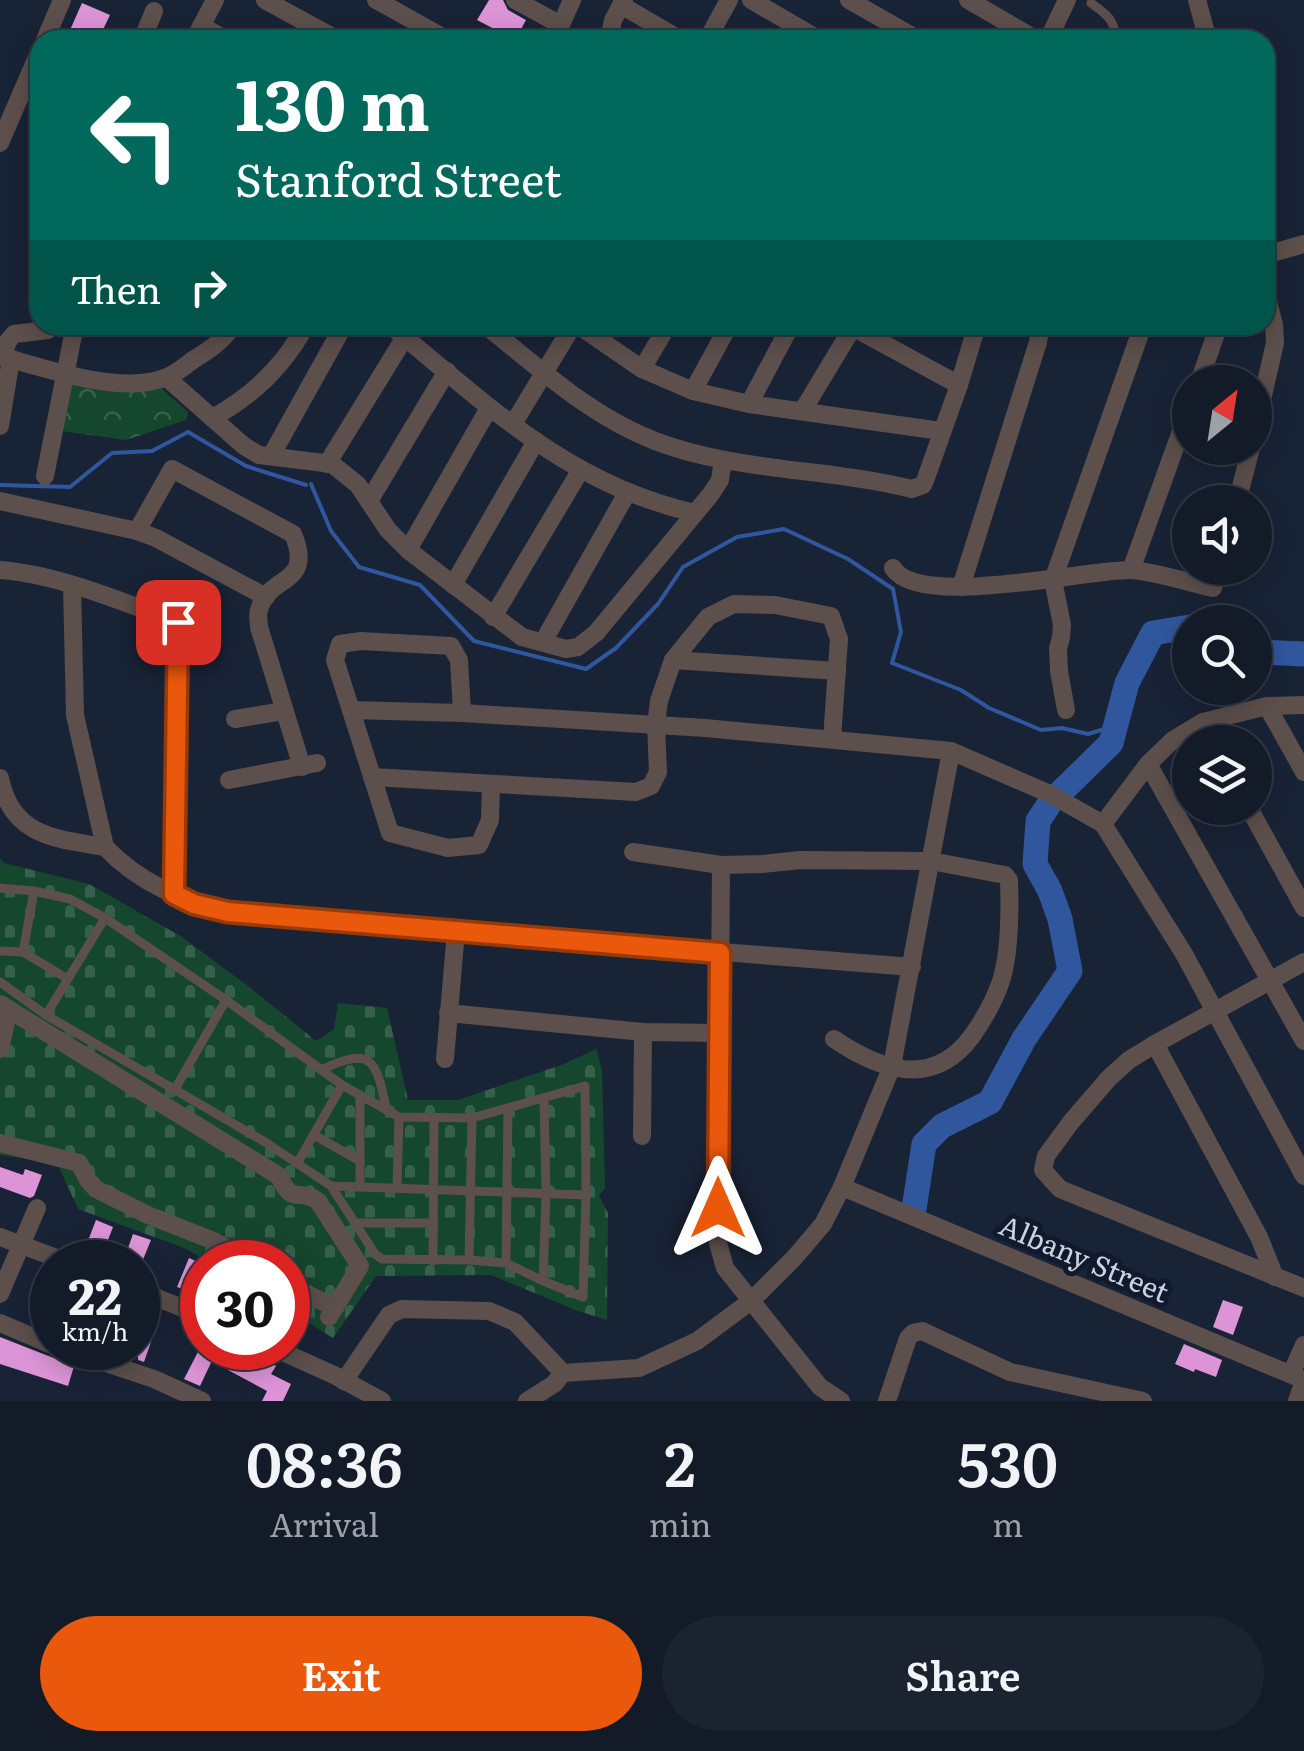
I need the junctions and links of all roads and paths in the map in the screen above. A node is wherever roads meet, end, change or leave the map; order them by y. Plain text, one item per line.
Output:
1 (62, 0) edge
2 (214, 0) edge
3 (265, 0) edge
4 (376, 0) edge
5 (515, 0) edge
6 (572, 0) edge
7 (730, 0) edge
8 (751, 0) edge
9 (849, 0) edge
10 (968, 0) edge
11 (1067, 0) edge
12 (1196, 0) edge
13 (622, 3) edge
14 (1091, 3) dead end
15 (154, 11) dead end
16 (48, 30) edge
17 (146, 30) edge
18 (199, 30) edge
19 (320, 30) edge
20 (430, 30) edge
21 (612, 30) edge
22 (665, 30) edge
23 (713, 30) edge
24 (803, 30) edge
25 (901, 30) edge
26 (1020, 30) edge
27 (1053, 30) edge
28 (1116, 30) edge
29 (1205, 30) edge
30 (30, 73) edge
31 (1, 138) edge
32 (1304, 244) edge
33 (1275, 252) edge
34 (30, 332) edge
35 (73, 335) edge
36 (226, 335) edge
37 (300, 335) edge
38 (338, 335) edge
39 (402, 335) edge
40 (498, 335) edge
41 (568, 335) edge
42 (604, 335) edge
43 (662, 335) edge
44 (724, 335) edge
45 (786, 335) edge
46 (846, 335) edge
47 (867, 335) edge
48 (970, 335) edge
49 (1039, 335) edge
50 (1139, 335) edge
51 (1215, 335) edge
52 (1275, 335) edge
53 (405, 337) junction
54 (4, 357) edge
55 (1204, 365) edge
56 (1270, 365) edge
57 (642, 369) junction
58 (543, 371) junction
59 (447, 372) junction
60 (64, 374) junction
61 (167, 378) junction
62 (959, 385) junction
63 (693, 391) junction
64 (748, 404) junction
65 (490, 408) junction
66 (802, 410) junction
67 (212, 418) junction
68 (512, 424) junction
69 (0, 426) edge
70 (942, 431) junction
71 (536, 442) junction
72 (270, 456) junction
73 (1172, 456) edge
74 (723, 460) junction
75 (327, 464) junction
76 (580, 471) junction
77 (45, 476) dead end
78 (628, 493) junction
79 (0, 501) edge
80 (369, 501) junction
81 (695, 513) junction
82 (137, 531) junction
83 (408, 550) junction
84 (893, 568) dead end
85 (0, 570) edge
86 (1131, 570) junction
87 (1172, 579) edge
88 (1052, 580) junction
89 (454, 584) junction
90 (72, 586) junction
91 (961, 587) junction
92 (266, 597) junction
93 (493, 617) junction
94 (542, 642) junction
95 (673, 660) junction
96 (837, 671) junction
97 (1304, 705) edge
98 (1267, 706) junction
99 (351, 710) junction
100 (1066, 710) dead end
101 (284, 712) junction
102 (462, 713) junction
103 (235, 719) dead end
104 (1203, 722) junction
105 (656, 725) junction
106 (1205, 725) edge
107 (832, 739) junction
108 (951, 751) junction
109 (1148, 764) junction
110 (1304, 772) edge
111 (372, 777) junction
112 (0, 778) edge
113 (229, 780) dead end
114 (491, 784) junction
115 (1103, 824) junction
116 (1258, 825) edge
117 (105, 847) junction
118 (633, 852) dead end
119 (932, 861) junction
120 (721, 865) junction
121 (0, 888) edge
122 (34, 891) junction
123 (174, 894) junction
124 (1304, 908) edge
125 (104, 918) junction
126 (456, 931) junction
127 (0, 951) edge
128 (23, 952) junction
129 (720, 953) junction
130 (1304, 962) edge
131 (912, 967) junction
132 (68, 978) junction
133 (0, 982) edge
134 (1270, 982) junction
135 (226, 1000) junction
136 (4, 1007) edge
137 (1214, 1011) junction
138 (448, 1013) junction
139 (46, 1015) junction
140 (643, 1032) junction
141 (719, 1033) junction
142 (834, 1039) dead end
143 (1304, 1041) edge
144 (1155, 1044) junction
145 (0, 1050) edge
146 (445, 1060) dead end
147 (892, 1066) junction
148 (321, 1070) junction
149 (342, 1085) junction
150 (175, 1089) junction
151 (360, 1096) junction
152 (544, 1098) junction
153 (386, 1108) junction
154 (508, 1108) junction
155 (399, 1117) junction
156 (472, 1118) junction
157 (434, 1119) junction
158 (314, 1135) junction
159 (642, 1136) dead end
160 (0, 1143) edge
161 (360, 1161) junction
162 (298, 1162) junction
163 (1304, 1176) edge
164 (331, 1186) junction
165 (360, 1186) junction
166 (842, 1187) junction
167 (397, 1188) junction
168 (434, 1191) junction
169 (469, 1192) junction
170 (506, 1194) junction
171 (546, 1194) junction
172 (586, 1195) junction
173 (37, 1208) dead end
174 (355, 1223) junction
175 (434, 1223) junction
176 (0, 1237) edge
177 (214, 1240) edge
178 (20, 1244) junction
179 (30, 1248) edge
180 (469, 1260) junction
181 (433, 1261) junction
182 (506, 1264) junction
183 (1275, 1276) junction
184 (543, 1281) junction
185 (1304, 1288) edge
186 (0, 1294) edge
187 (310, 1298) edge
188 (751, 1301) junction
189 (0, 1324) edge
190 (30, 1336) edge
191 (1304, 1345) edge
192 (310, 1364) edge
193 (129, 1370) edge
194 (563, 1373) junction
195 (1300, 1378) edge
196 (344, 1380) junction
197 (1056, 1392) edge
198 (202, 1401) edge
199 (382, 1401) edge
200 (527, 1401) edge
201 (841, 1401) edge
202 (887, 1401) edge
203 (1143, 1401) edge
204 (1297, 1401) edge

1 - 16 street
2 - 18 street
3 - 19 street
4 - 20 street
5 - 6 street
7 - 23 street
8 - 24 street
9 - 25 street
10 - 26 street
11 - 27 street
12 - 29 street
13 - 21 street
13 - 22 street
14 - 28 lane
15 - 17 street
30 - 31 street
32 - 33 street
34 - 54 street
35 - 60 street
36 - 61 street
37 - 67 street
38 - 72 street
39 - 53 street
40 - 58 street
41 - 58 street
42 - 57 street
43 - 57 street
44 - 63 street
45 - 64 street
46 - 66 street
47 - 62 street
48 - 62 street
49 - 91 street
50 - 88 street
51 - 55 street
52 - 56 street
53 - 59 street
53 - 75 street
54 - 60 street
54 - 69 street
57 - 63 street
58 - 68 street
58 - 74 street
59 - 65 street
59 - 80 street
60 - 61 street
60 - 77 street
61 - 67 street
62 - 70 street
63 - 64 street
64 - 66 street
65 - 68 street
65 - 83 street
66 - 70 street
67 - 72 street
68 - 71 street
70 - 74 street
71 - 76 street
71 - 89 street
72 - 75 street
73 - 86 street
74 - 81 street
75 - 80 street
76 - 78 street
76 - 93 street
78 - 81 street
78 - 94 street
79 - 82 street
80 - 83 street
81 - 94 street
82 - 92 street
82 - 92 street
83 - 89 street
84 - 91 street
85 - 90 street
86 - 87 street
86 - 88 street
88 - 91 street
88 - 100 street
89 - 93 street
90 - 117 street
90 - 123 street
92 - 101 street
93 - 94 street
95 - 96 street
95 - 96 street
95 - 105 street
96 - 107 street
97 - 98 street
98 - 104 street
98 - 110 street
99 - 102 street
99 - 102 street
99 - 111 street
101 - 103 street
101 - 113 street
102 - 105 street
104 - 106 street
104 - 109 street
105 - 107 street
105 - 114 street
107 - 108 street
108 - 115 street
108 - 119 street
109 - 115 street
109 - 134 street
111 - 114 street
111 - 114 street
112 - 117 street
115 - 137 street
116 - 124 street
117 - 123 street
118 - 120 street
119 - 120 street
119 - 131 street
119 - 147 street
120 - 129 street
121 - 122 lane
122 - 125 lane
122 - 128 lane
123 - 126 street
125 - 132 lane
125 - 135 lane
126 - 129 street
126 - 138 street
127 - 128 lane
128 - 132 lane
129 - 131 street
129 - 141 street
130 - 134 street
131 - 147 street
132 - 139 lane
133 - 139 lane
134 - 137 street
134 - 143 street
135 - 148 lane
135 - 150 lane
136 - 145 street
136 - 187 street
137 - 144 street
137 - 163 street
138 - 140 street
138 - 146 street
139 - 150 lane
140 - 141 street
140 - 159 street
141 - 188 street
142 - 147 street
144 - 183 street
144 - 183 street
147 - 166 street
148 - 149 lane
148 - 153 lane
149 - 151 lane
149 - 158 lane
150 - 162 lane
151 - 153 lane
151 - 161 lane
152 - 154 lane
152 - 171 lane
152 - 172 lane
153 - 155 lane
154 - 156 lane
154 - 170 lane
155 - 157 lane
155 - 167 lane
156 - 157 lane
156 - 169 lane
157 - 168 lane
158 - 161 lane
158 - 162 lane
160 - 177 street
161 - 165 lane
162 - 164 lane
164 - 165 lane
164 - 174 lane
165 - 167 lane
166 - 188 street
166 - 195 street, Albany Street
167 - 168 lane
168 - 169 lane
168 - 175 lane
169 - 170 lane
169 - 180 lane
170 - 171 lane
170 - 182 lane
171 - 172 lane
171 - 184 lane
172 - 184 lane
173 - 178 street
174 - 175 lane
174 - 181 lane
175 - 181 lane
176 - 178 street
178 - 179 street
178 - 186 street
180 - 181 lane
180 - 182 lane
182 - 184 lane
183 - 185 street
188 - 194 street
188 - 201 street
189 - 190 street
191 - 195 street
192 - 196 street
193 - 198 street
194 - 196 street
194 - 200 street
195 - 204 street
196 - 199 street
197 - 202 street
197 - 203 street

